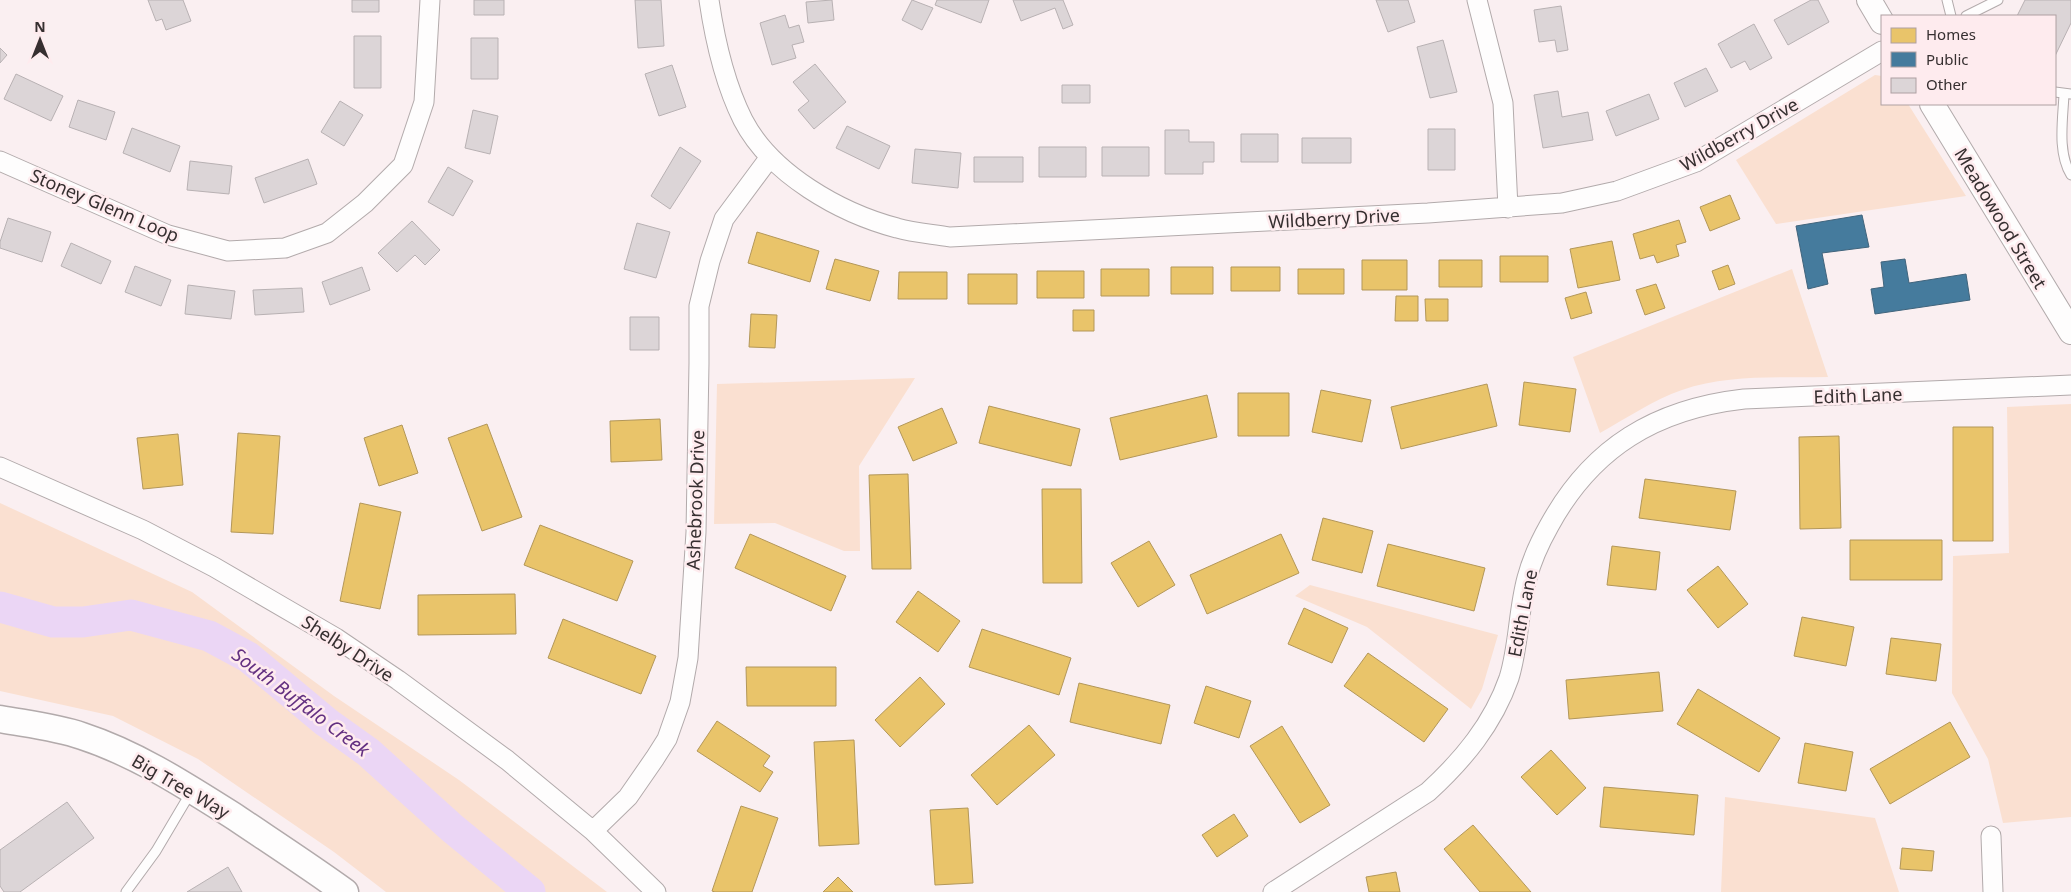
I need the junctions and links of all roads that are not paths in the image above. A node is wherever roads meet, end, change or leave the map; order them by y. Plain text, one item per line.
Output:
1 (430, 0) edge
2 (709, 0) edge
3 (1477, 0) edge
4 (1869, 0) edge
5 (1947, 0) edge
6 (1998, 0) edge
7 (1950, 15) edge
8 (1968, 15) edge
9 (1881, 20) edge
10 (1881, 52) edge
11 (2063, 93) edge
12 (1933, 105) edge
13 (770, 157) junction
14 (0, 161) edge
15 (2071, 175) edge
16 (1508, 208) junction
17 (2071, 332) edge
18 (2071, 384) edge
19 (0, 468) edge
20 (0, 720) edge
21 (192, 789) junction
22 (593, 831) junction
23 (1991, 836) dead end
24 (126, 892) edge
25 (345, 892) edge
26 (656, 892) edge
27 (1273, 892) edge
28 (1993, 892) edge

1 - 14 street, Stoney Glenn Loop
2 - 13 street, Wildberry Drive
3 - 16 street
4 - 9 street
5 - 7 lane
6 - 8 lane
10 - 16 street, Wildberry Drive
11 - 15 lane
12 - 17 street, Meadowood Street
13 - 16 street, Wildberry Drive
13 - 22 street, Ashebrook Drive
18 - 27 street, Edith Lane
19 - 22 street, Shelby Drive
20 - 21 main road, Big Tree Way
21 - 24 lane
21 - 25 main road, Big Tree Way
22 - 26 street, Shelby Drive
23 - 28 street

